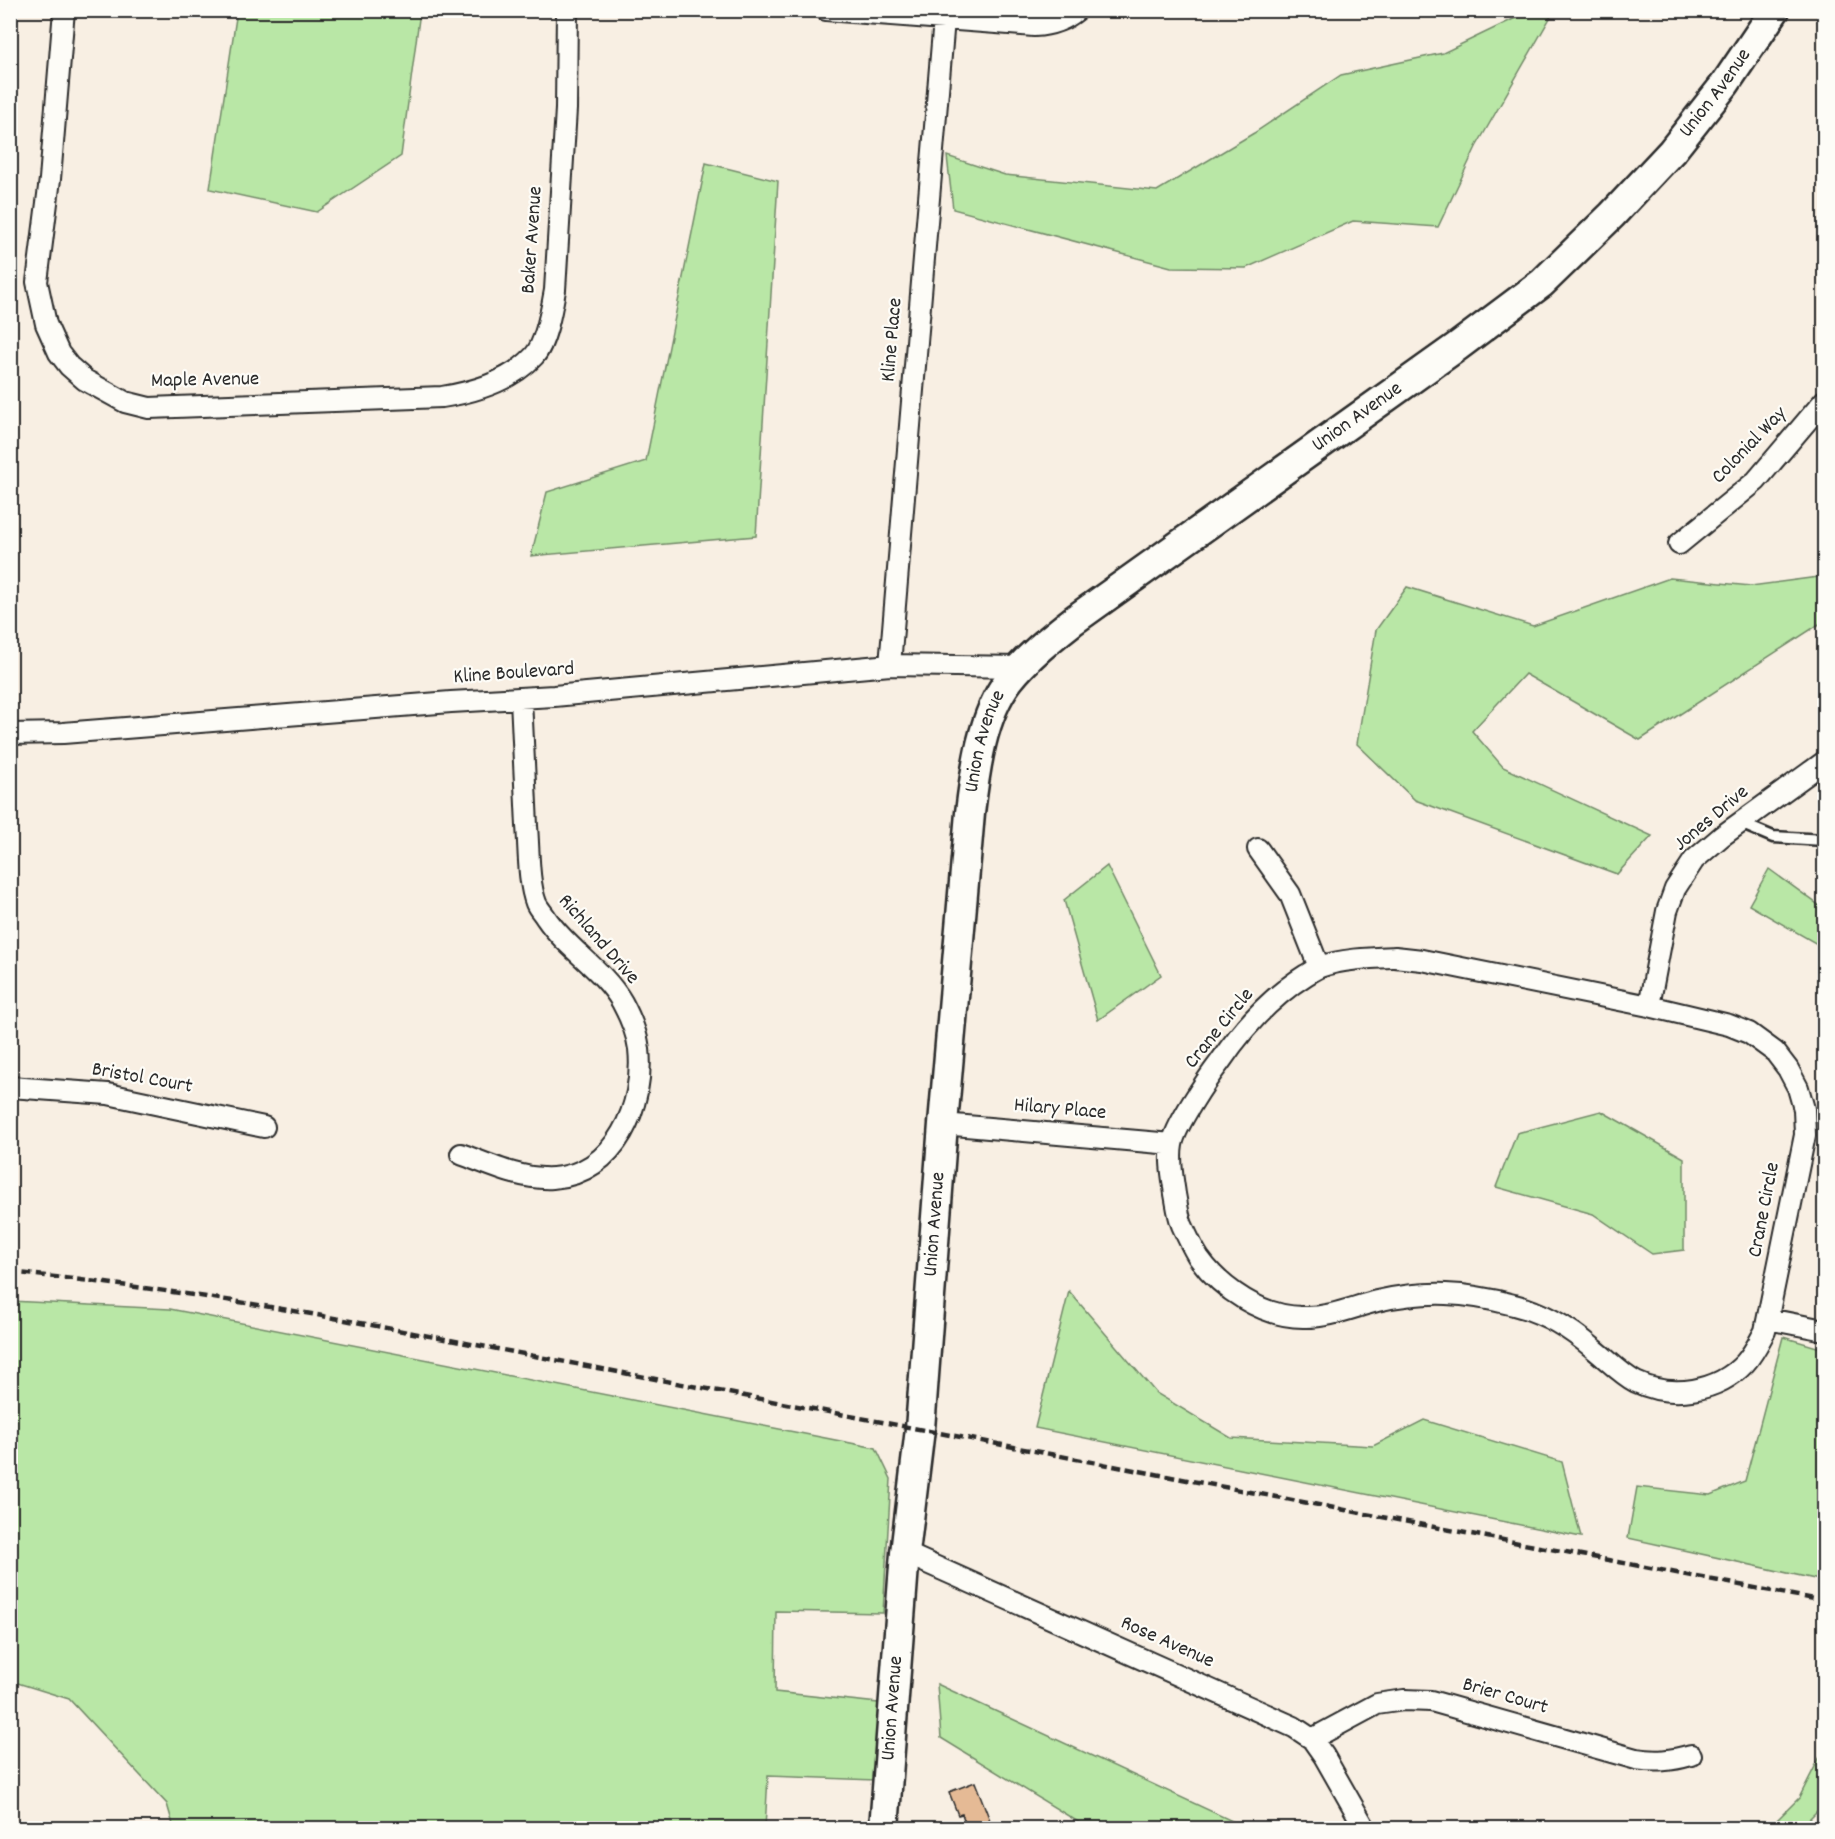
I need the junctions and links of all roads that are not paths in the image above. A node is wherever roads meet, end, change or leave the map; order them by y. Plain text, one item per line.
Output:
1 (64, 10) edge
2 (567, 10) edge
3 (826, 10) edge
4 (1077, 10) edge
5 (1775, 10) edge
6 (944, 19) junction
7 (431, 397) joint
8 (1824, 401) edge
9 (1679, 544) dead end
10 (890, 665) junction
11 (1021, 667) junction
12 (521, 699) junction
13 (10, 734) edge
14 (1824, 762) edge
15 (1740, 823) junction
16 (1824, 840) edge
17 (1258, 849) dead end
18 (1320, 967) junction
19 (1649, 1006) junction
20 (10, 1087) edge
21 (943, 1124) junction
22 (264, 1127) dead end
23 (1172, 1144) junction
24 (461, 1154) dead end
25 (1768, 1319) junction
26 (1824, 1330) edge
27 (905, 1553) junction
28 (1312, 1739) junction
29 (1690, 1755) dead end
30 (884, 1828) edge
31 (1365, 1828) edge

1 - 7 street, Maple Avenue
2 - 7 street, Baker Avenue
3 - 6 street
4 - 6 street
5 - 11 main road, Union Avenue
6 - 10 street, Kline Place
8 - 9 street, Colonial Way
10 - 11 street, Kline Boulevard
10 - 12 street, Kline Boulevard
11 - 21 main road, Union Avenue
12 - 13 street, Kline Boulevard
12 - 24 street, Richland Drive
14 - 15 street, Jones Drive
15 - 16 lane
15 - 19 street, Jones Drive
17 - 18 street
18 - 19 street, Crane Circle
18 - 23 street, Crane Circle
19 - 25 street, Crane Circle
20 - 22 street, Bristol Court
21 - 23 street, Hilary Place
21 - 27 main road, Union Avenue
23 - 25 street, Crane Circle
25 - 26 street
27 - 28 street, Rose Avenue
27 - 30 main road, Union Avenue
28 - 29 street, Brier Court
28 - 31 street, Rose Avenue

